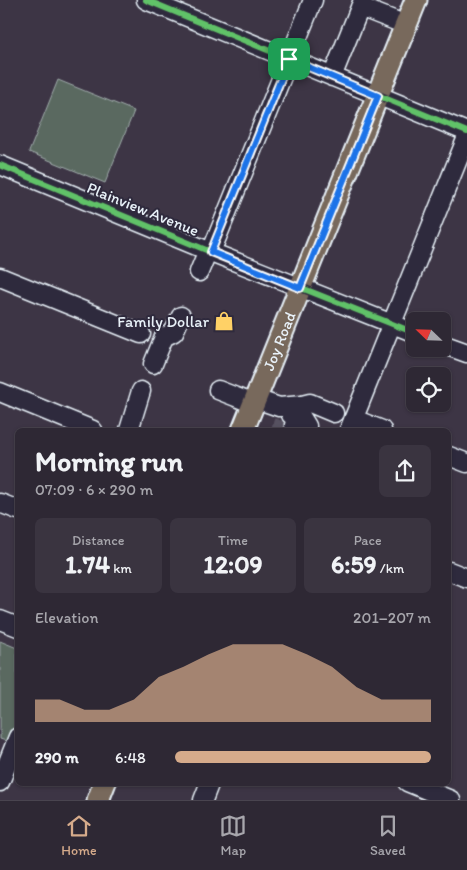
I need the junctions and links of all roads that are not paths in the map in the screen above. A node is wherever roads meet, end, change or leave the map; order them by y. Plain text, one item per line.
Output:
1 (146, 0) edge
2 (313, 0) edge
3 (416, 0) edge
4 (362, 4) edge
5 (406, 26) junction
6 (289, 59) junction
7 (332, 77) junction
8 (378, 96) junction
9 (467, 132) edge
10 (467, 136) edge
11 (0, 164) edge
12 (209, 251) junction
13 (199, 272) dead end
14 (0, 277) edge
15 (300, 288) junction
16 (181, 316) dead end
17 (392, 324) junction
18 (406, 329) edge
19 (141, 334) dead end
20 (451, 347) edge
21 (467, 353) edge
22 (153, 364) dead end
23 (218, 390) dead end
24 (141, 391) dead end
25 (0, 392) edge
26 (255, 402) junction
27 (334, 413) dead end
28 (296, 419) edge
29 (351, 424) edge
30 (88, 428) edge
31 (130, 428) edge
32 (244, 428) edge
33 (372, 428) edge
34 (451, 457) edge
35 (467, 463) edge
36 (0, 503) edge
37 (15, 509) edge
38 (451, 572) edge
39 (467, 578) edge
40 (0, 620) edge
41 (15, 626) edge
42 (15, 744) edge
43 (0, 782) edge
44 (103, 786) edge
45 (208, 786) edge
46 (417, 786) edge
47 (98, 800) edge
48 (203, 800) edge
49 (451, 800) edge

1 - 6 street
2 - 6 street
3 - 5 main road, Joy Road
4 - 5 street
4 - 7 street
5 - 8 main road, Joy Road
6 - 7 street
6 - 12 street
7 - 8 street
8 - 9 street
8 - 15 main road, Joy Road
10 - 17 street
11 - 12 street, Plainview Avenue
12 - 13 street
12 - 15 street, Plainview Avenue
14 - 19 street
15 - 17 street, Plainview Avenue
15 - 26 main road, Joy Road
16 - 22 street
17 - 18 street, Plainview Avenue
17 - 29 street
20 - 21 street
23 - 26 street
24 - 31 street
25 - 30 street
26 - 28 street
26 - 32 main road, Joy Road
27 - 28 street
29 - 33 street
34 - 35 street
36 - 37 street
38 - 39 street
40 - 41 street
42 - 43 street
44 - 47 main road
45 - 48 street
46 - 49 street

